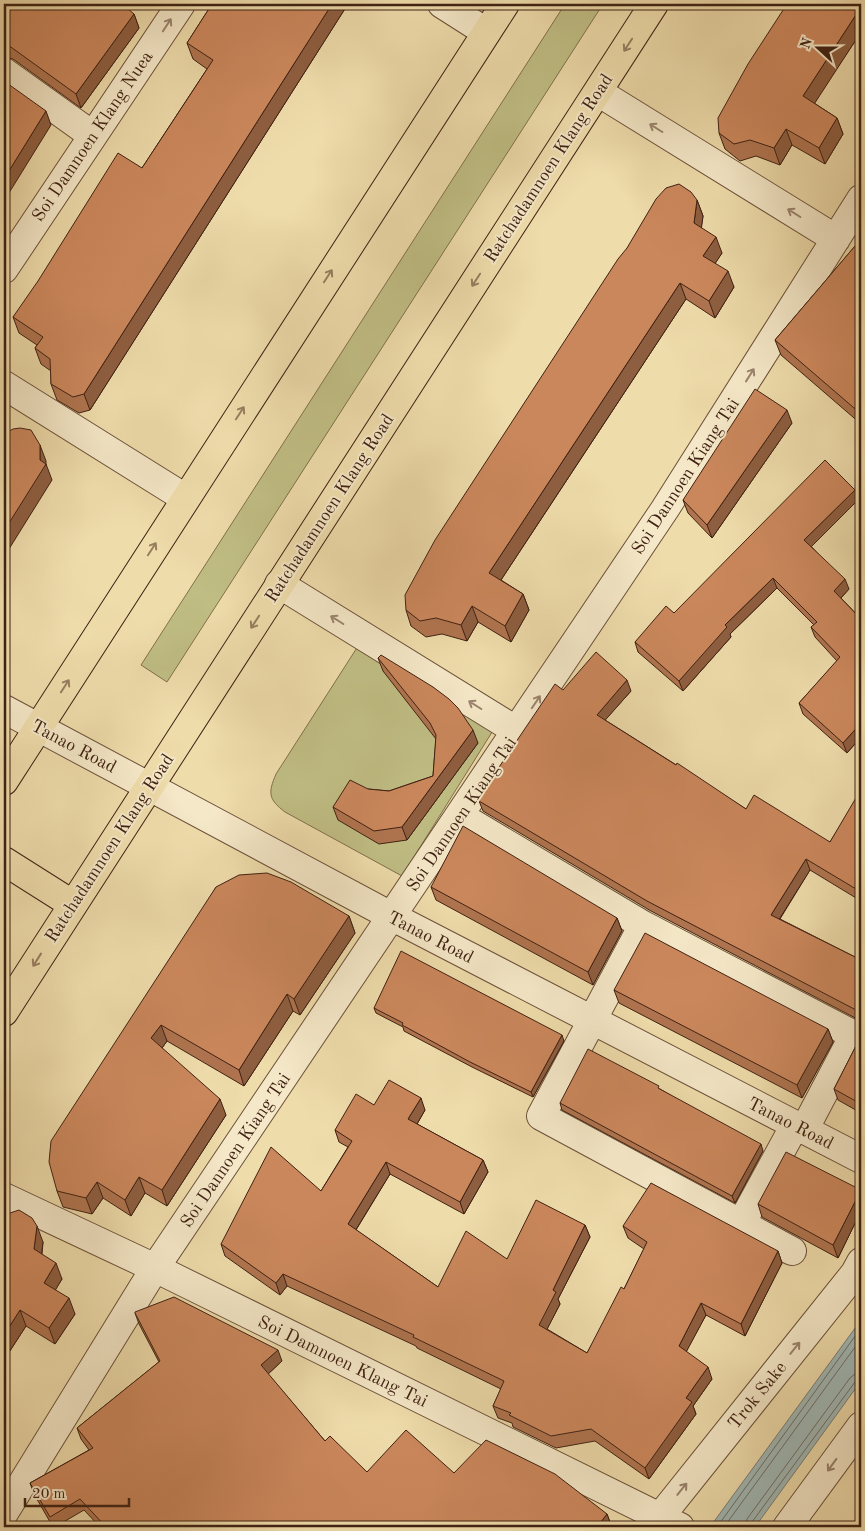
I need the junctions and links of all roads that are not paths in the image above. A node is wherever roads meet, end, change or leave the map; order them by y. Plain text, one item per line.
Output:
1 (181, 4) edge
2 (442, 4) edge
3 (505, 4) edge
4 (654, 4) edge
5 (486, 32) junction
6 (4, 72) edge
7 (598, 92) junction
8 (92, 135) junction
9 (861, 199) edge
10 (836, 239) junction
11 (4, 269) edge
12 (4, 385) edge
13 (185, 498) junction
14 (279, 584) junction
15 (4, 709) edge
16 (38, 727) junction
17 (517, 731) junction
18 (4, 781) edge
19 (148, 786) junction
20 (460, 816) junction
21 (4, 862) edge
22 (72, 904) junction
23 (393, 917) junction
24 (643, 925) junction
25 (4, 1012) edge
26 (593, 1020) junction
27 (799, 1128) junction
28 (861, 1159) edge
29 (4, 1197) edge
30 (741, 1224) junction
31 (792, 1251) dead end
32 (861, 1262) edge
33 (155, 1268) junction
34 (861, 1426) edge
35 (4, 1513) edge
36 (664, 1524) edge
37 (787, 1527) edge

8 -> 1 street, Soi Damnoen Klang Nuea
2 - 5 street
3 - 5 main road
4 -> 7 main road, Ratchadamnoen Klang Road
13 -> 5 main road
6 - 8 street
10 -> 7 street
7 -> 14 main road, Ratchadamnoen Klang Road
8 - 11 street, Soi Damnoen Klang Nuea
9 - 10 street, Soi Dannoen Kiang Tai
17 -> 10 street, Soi Dannoen Kiang Tai
12 - 13 street
16 -> 13 main road
17 -> 14 street
14 -> 19 main road, Ratchadamnoen Klang Road
15 - 16 street, Tanao Road
16 - 18 main road
16 - 19 street, Tanao Road
17 - 20 street, Soi Dannoen Kiang Tai
19 - 22 main road, Ratchadamnoen Klang Road
19 - 23 street, Tanao Road
20 - 23 street, Soi Dannoen Kiang Tai
20 - 24 street
21 - 22 main road
22 -> 25 main road, Ratchadamnoen Klang Road
23 - 26 street, Tanao Road
23 - 33 street, Soi Dannoen Kiang Tai
24 - 26 street
24 - 27 street
26 - 27 street, Tanao Road
26 - 30 street
27 - 28 street, Tanao Road
27 - 30 street
29 - 33 street, Soi Damnoen Klang Tai
30 - 31 street
36 -> 32 street, Trok Sake
33 - 35 street, Soi Dannoen Kiang Tai
33 - 36 street, Soi Damnoen Klang Tai
34 -> 37 street

